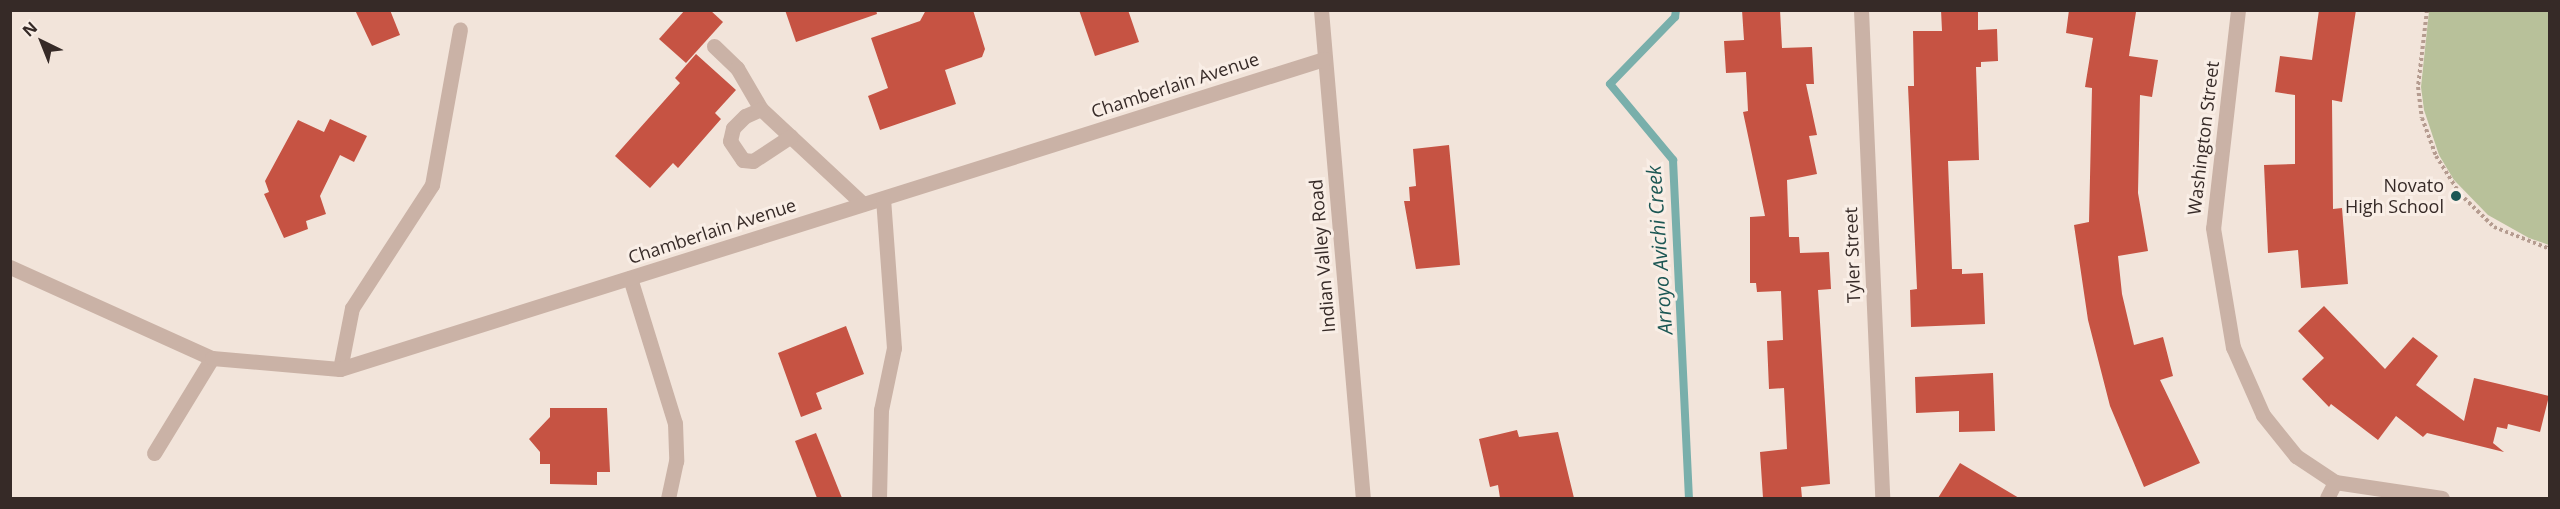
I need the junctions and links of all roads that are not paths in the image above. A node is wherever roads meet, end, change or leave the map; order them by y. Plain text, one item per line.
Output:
1 (1321, 10) edge
2 (1861, 10) edge
3 (2238, 10) edge
4 (460, 30) dead end
5 (714, 46) dead end
6 (1324, 59) junction
7 (761, 109) junction
8 (791, 136) junction
9 (883, 198) junction
10 (863, 204) junction
11 (10, 267) edge
12 (630, 278) junction
13 (212, 358) junction
14 (340, 369) junction
15 (154, 453) dead end
16 (2335, 482) junction
17 (668, 498) edge
18 (879, 498) edge
19 (1363, 498) edge
20 (1882, 498) edge
21 (2327, 498) edge
22 (2442, 498) edge

1 - 6 street, Indian Valley Road
2 - 20 street, Tyler Street
3 - 16 street, Washington Street
4 - 14 street
5 - 7 street
6 - 9 street, Chamberlain Avenue
6 - 19 street, Indian Valley Road
7 - 8 street
7 - 8 street
8 - 10 street
9 - 10 street, Chamberlain Avenue
9 - 18 street
10 - 12 street, Chamberlain Avenue
11 - 13 street, Chamberlain Avenue
12 - 14 street, Chamberlain Avenue
12 - 17 street
13 - 14 street, Chamberlain Avenue
13 - 15 street
16 - 21 street
16 - 22 street, Washington Street

